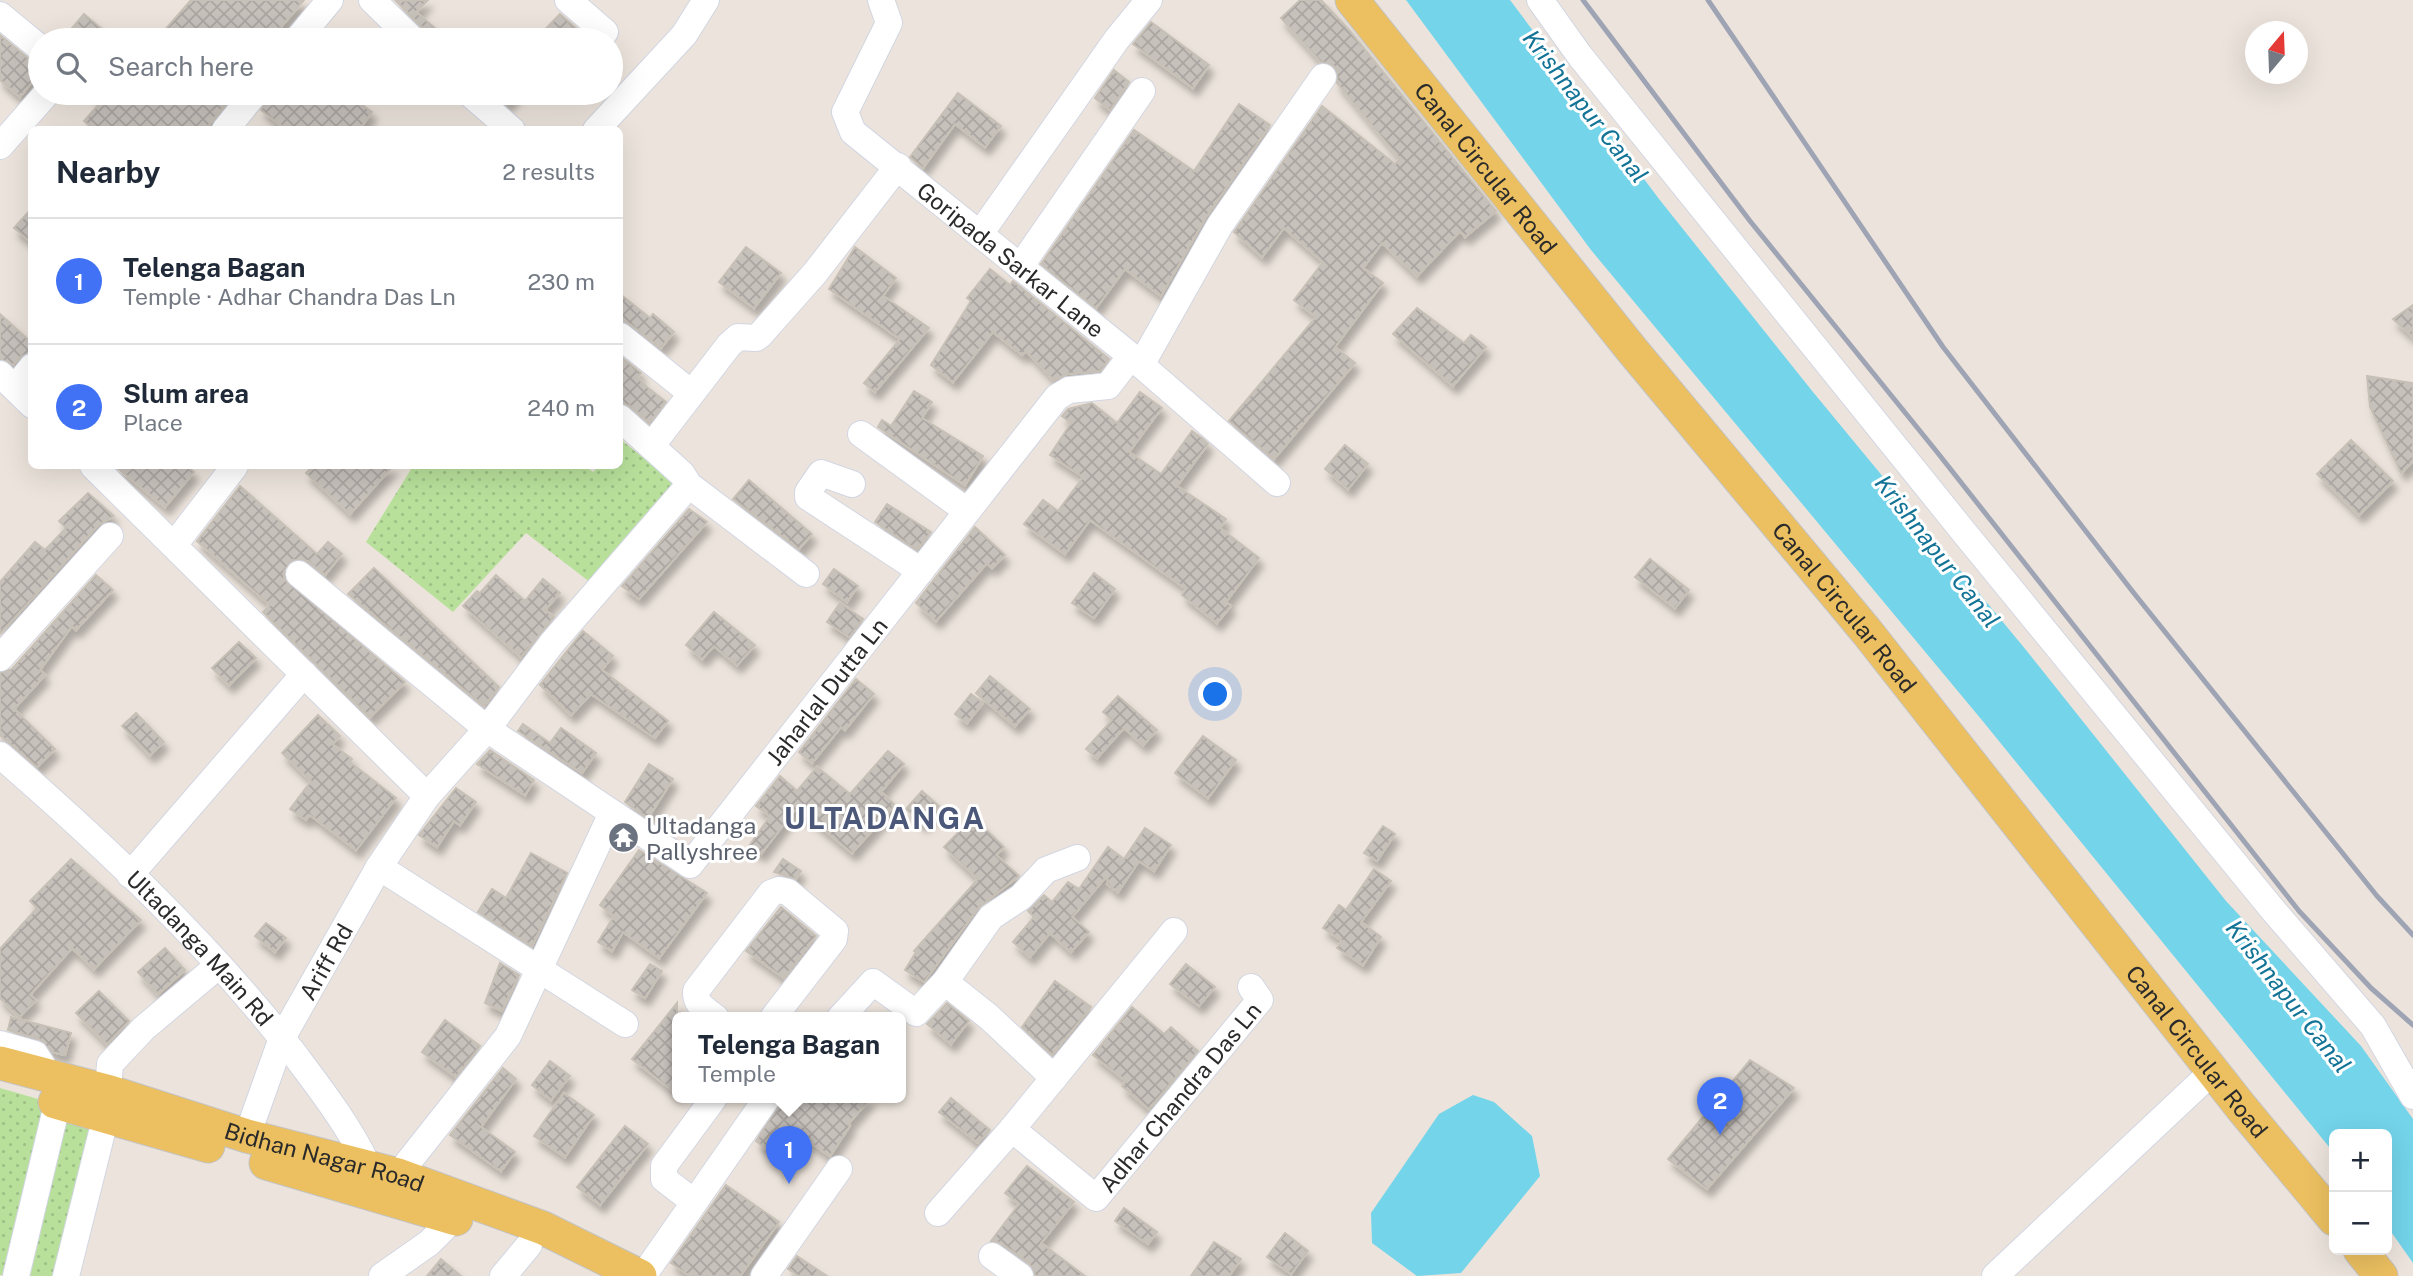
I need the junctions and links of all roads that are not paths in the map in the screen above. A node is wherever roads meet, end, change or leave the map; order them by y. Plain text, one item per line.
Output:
1 (330, 0) edge
2 (372, 0) edge
3 (568, 0) edge
4 (706, 0) edge
5 (881, 0) edge
6 (1149, 0) edge
7 (1352, 0) edge
8 (1540, 0) edge
9 (0, 15) edge
10 (307, 28) edge
11 (401, 28) edge
12 (600, 28) edge
13 (28, 38) edge
14 (1323, 77) dead end
15 (1142, 91) dead end
16 (623, 101) edge
17 (36, 105) edge
18 (245, 105) edge
19 (483, 105) edge
20 (619, 105) edge
21 (228, 126) edge
22 (507, 126) edge
23 (600, 126) edge
24 (0, 146) edge
25 (898, 166) junction
26 (980, 234) junction
27 (1020, 267) junction
28 (623, 338) edge
29 (1136, 361) junction
30 (28, 372) edge
31 (15, 389) edge
32 (691, 393) junction
33 (623, 421) edge
34 (861, 434) dead end
35 (652, 445) junction
36 (96, 469) edge
37 (233, 469) edge
38 (1277, 483) dead end
39 (852, 484) dead end
40 (689, 485) junction
41 (967, 511) junction
42 (110, 536) dead end
43 (174, 545) junction
44 (921, 571) junction
45 (299, 574) dead end
46 (806, 574) dead end
47 (0, 658) edge
48 (304, 674) junction
49 (486, 729) junction
50 (0, 755) edge
51 (427, 796) junction
52 (612, 813) junction
53 (1077, 858) dead end
54 (379, 867) junction
55 (130, 875) junction
56 (1174, 931) dead end
57 (219, 965) junction
58 (541, 968) junction
59 (945, 982) junction
60 (1251, 987) dead end
61 (708, 1012) edge
62 (778, 1012) edge
63 (846, 1012) edge
64 (625, 1024) dead end
65 (282, 1038) junction
66 (0, 1044) edge
67 (0, 1063) edge
68 (2213, 1071) junction
69 (1054, 1078) junction
70 (0, 1086) edge
71 (57, 1087) junction
72 (2413, 1096) edge
73 (710, 1103) edge
74 (763, 1103) edge
75 (108, 1104) junction
76 (1012, 1129) junction
77 (247, 1136) junction
78 (839, 1169) dead end
79 (383, 1171) junction
80 (694, 1202) junction
81 (938, 1213) dead end
82 (2329, 1213) edge
83 (454, 1218) junction
84 (529, 1245) junction
85 (2364, 1255) edge
86 (992, 1256) dead end
87 (2002, 1274) edge
88 (16, 1276) edge
89 (66, 1276) edge
90 (382, 1276) edge
91 (503, 1276) edge
92 (590, 1276) edge
93 (642, 1276) edge
94 (764, 1276) edge
95 (1020, 1276) edge
96 (2381, 1276) edge

1 - 10 street
2 - 11 street
3 - 12 street
4 - 16 street
5 - 25 street, Goripada Sarkar Lane
6 - 26 street
7 - 68 main road, Canal Circular Road
8 - 72 street
9 - 13 street
14 - 29 street, Jaharlal Dutta Ln
15 - 27 street
17 - 24 street
18 - 21 street
19 - 22 street
20 - 23 street
25 - 26 street, Goripada Sarkar Lane
25 - 32 street
26 - 27 street, Goripada Sarkar Lane
27 - 29 street, Goripada Sarkar Lane
28 - 32 street
29 - 38 street, Goripada Sarkar Lane
29 - 41 street, Jaharlal Dutta Ln
30 - 31 street
32 - 35 street
33 - 35 street
34 - 41 street
35 - 40 street
36 - 43 street
37 - 43 street
39 - 44 street
40 - 46 street
40 - 49 street, Ariff Rd
41 - 44 street, Jaharlal Dutta Ln
42 - 47 street
43 - 48 street
44 - 52 street, Jaharlal Dutta Ln
45 - 49 street, Jaharlal Dutta Ln
48 - 51 street
48 - 55 street
49 - 51 street, Ariff Rd
49 - 52 street, Jaharlal Dutta Ln
50 - 55 street, Ultadanga Main Rd
51 - 54 street, Ariff Rd
52 - 58 street
53 - 59 street
54 - 58 street
54 - 65 street, Ariff Rd
55 - 57 street, Ultadanga Main Rd
56 - 69 street
57 - 65 street, Ultadanga Main Rd
57 - 75 street
58 - 64 street
58 - 79 street
59 - 63 street
59 - 69 street
60 - 76 street, Adhar Chandra Das Ln
61 - 62 street
65 - 77 street, Ariff Rd
65 - 79 street, Ultadanga Main Rd
66 - 71 street
67 - 71 main road, Bidhan Nagar Road
68 - 82 main road, Canal Circular Road
68 - 87 street
69 - 76 street
70 - 71 main road, Bidhan Nagar Road
71 - 75 main road, Bidhan Nagar Road
71 - 88 street
73 - 80 street
74 - 80 street
75 - 77 main road, Bidhan Nagar Road
75 - 83 main road, Bidhan Nagar Road
75 - 89 street
76 - 81 street
77 - 79 main road, Bidhan Nagar Road
78 - 94 street
79 - 93 main road, Bidhan Nagar Road
80 - 93 street
83 - 84 main road, Bidhan Nagar Road
83 - 90 street
84 - 91 street
84 - 92 main road, Bidhan Nagar Road
85 - 96 main road
86 - 95 street

